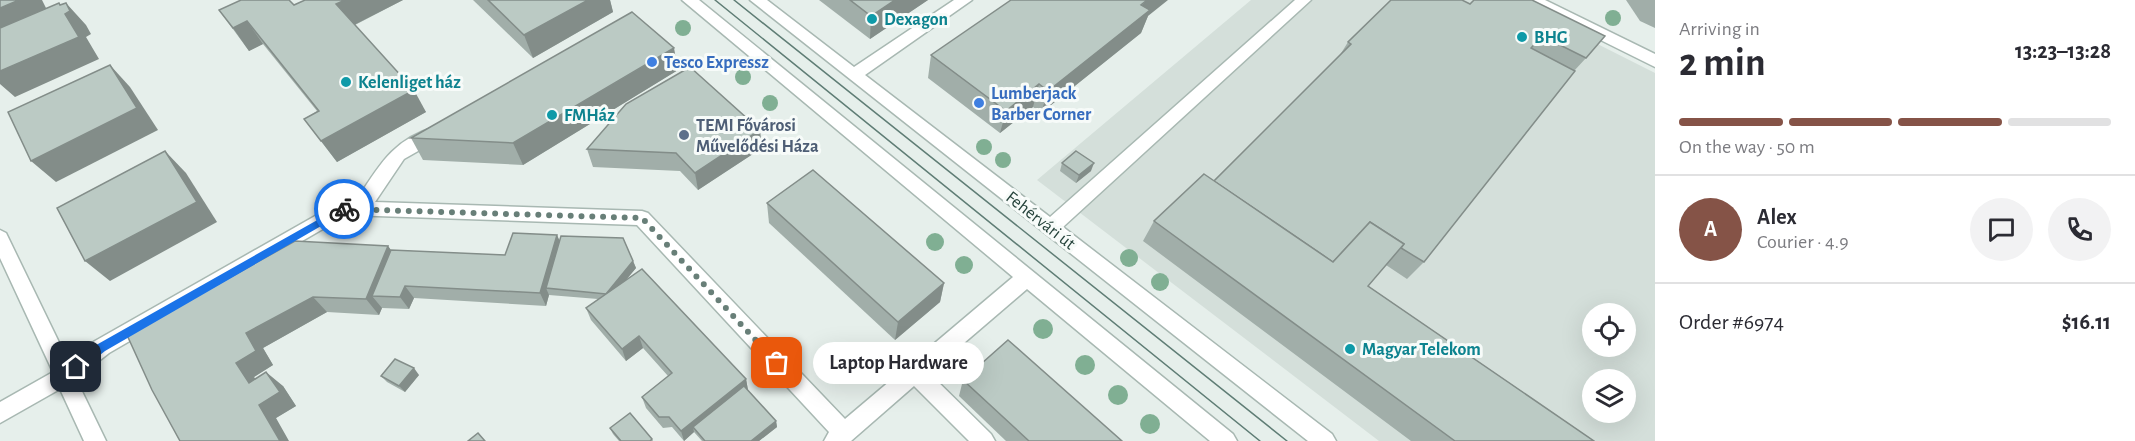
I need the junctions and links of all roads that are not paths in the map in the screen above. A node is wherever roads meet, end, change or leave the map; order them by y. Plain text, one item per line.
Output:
1 (689, 0) edge
2 (757, 0) edge
3 (965, 0) edge
4 (1304, 0) edge
5 (1533, 0) edge
6 (1655, 62) edge
7 (854, 75) junction
8 (446, 127) edge
9 (361, 209) junction
10 (1051, 227) junction
11 (0, 238) edge
12 (1027, 277) junction
13 (915, 373) junction
14 (63, 377) junction
15 (0, 413) edge
16 (839, 437) edge
17 (95, 441) edge
18 (984, 441) edge
19 (1226, 441) edge
20 (1325, 441) edge

1 - 12 street
2 - 7 street, Fehérvári út
3 - 7 street
4 - 10 street
5 - 6 street
7 - 10 street, Fehérvári út
8 - 9 street
9 - 14 street
9 - 16 street
10 - 20 street, Fehérvári út
11 - 14 street
12 - 13 street
12 - 19 street
13 - 16 street
13 - 18 street
14 - 15 street
14 - 17 street

